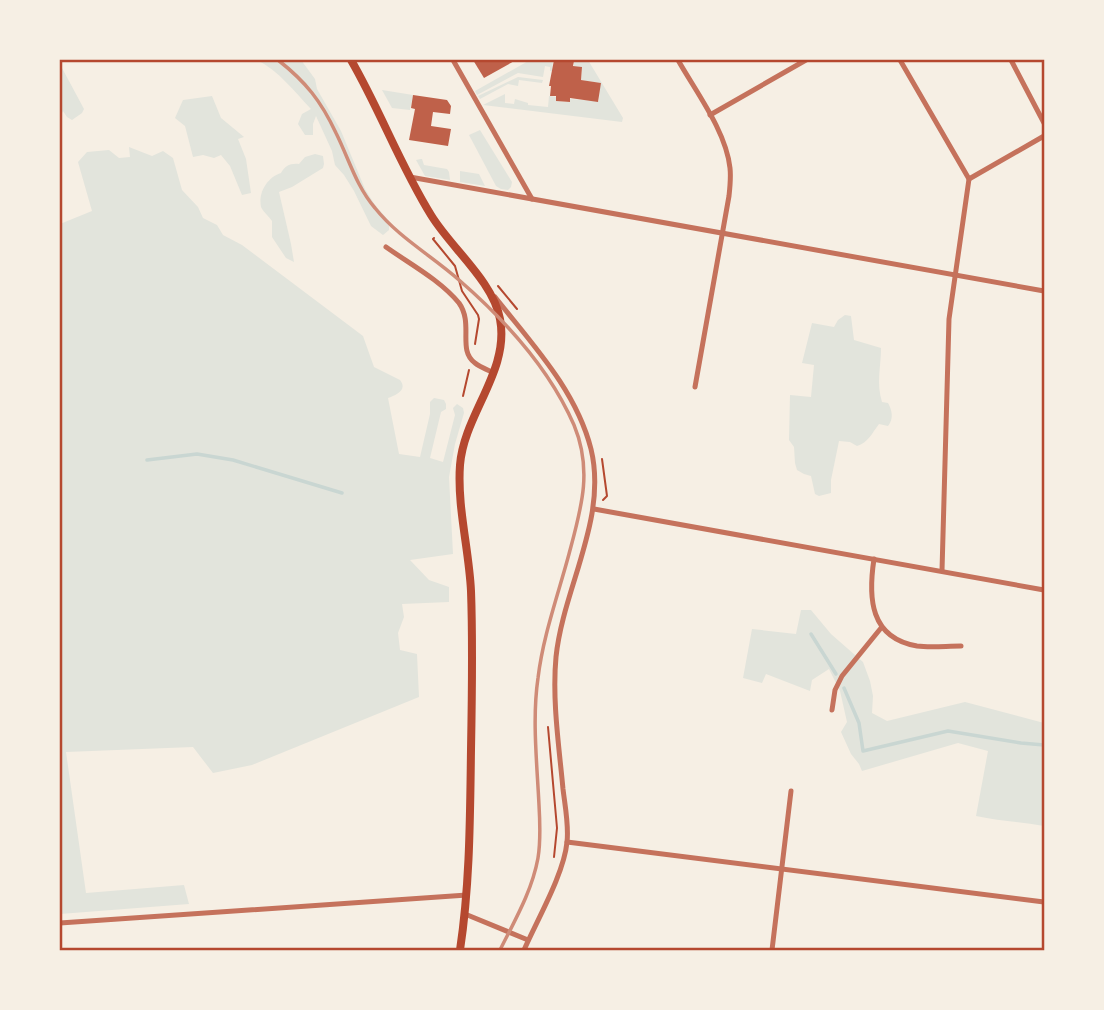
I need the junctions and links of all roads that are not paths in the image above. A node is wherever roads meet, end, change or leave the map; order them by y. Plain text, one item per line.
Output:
1 (351, 60) edge
2 (453, 60) edge
3 (678, 60) edge
4 (806, 60) edge
5 (900, 60) edge
6 (1011, 60) edge
7 (710, 115) junction
8 (1045, 123) edge
9 (1045, 136) edge
10 (410, 177) junction
11 (969, 179) junction
12 (532, 199) junction
13 (722, 233) junction
14 (386, 247) dead end
15 (954, 275) junction
16 (490, 291) junction
17 (1045, 291) edge
18 (494, 373) junction
19 (695, 387) dead end
20 (594, 509) junction
21 (874, 559) junction
22 (942, 571) junction
23 (1045, 590) edge
24 (881, 628) junction
25 (961, 646) dead end
26 (832, 710) dead end
27 (791, 791) dead end
28 (567, 842) junction
29 (782, 869) junction
30 (467, 895) junction
31 (1045, 902) edge
32 (465, 914) junction
33 (60, 923) edge
34 (528, 940) junction
35 (460, 950) edge
36 (524, 950) edge
37 (772, 950) edge

1 - 10 main road
2 - 12 street
3 - 7 street
4 - 7 street
5 - 11 street
6 - 8 street
7 - 13 street
9 - 11 street
10 - 12 street
10 - 16 main road
11 - 15 street
12 - 13 street
13 - 15 street
13 - 19 street
14 - 18 street
15 - 17 street
15 - 22 street
16 - 18 main road
16 - 20 street
18 - 30 main road
20 - 21 street
20 - 28 street
21 - 22 street
21 - 24 street
22 - 23 street
24 - 25 street
24 - 26 street
27 - 29 street
28 - 29 street
28 - 34 street
29 - 31 street
29 - 37 street
30 - 32 main road
30 - 33 street
32 - 34 street
32 - 35 main road
34 - 36 street

